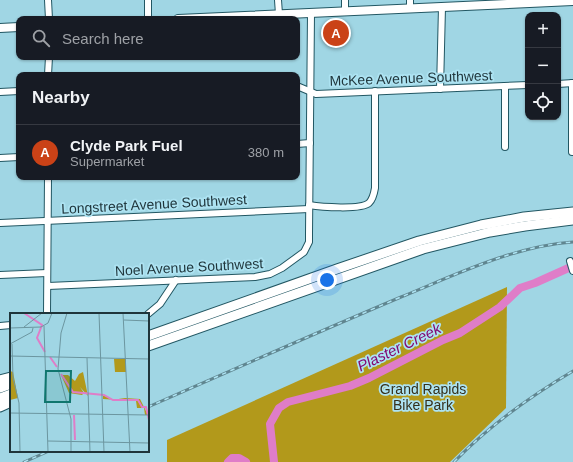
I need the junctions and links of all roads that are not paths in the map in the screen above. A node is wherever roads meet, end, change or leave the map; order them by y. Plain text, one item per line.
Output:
1 (48, 0) edge
2 (148, 0) edge
3 (278, 0) edge
4 (345, 0) edge
5 (410, 0) edge
6 (540, 1) edge
7 (573, 1) edge
8 (475, 3) edge
9 (442, 7) junction
10 (410, 9) junction
11 (345, 12) junction
12 (311, 13) junction
13 (279, 14) junction
14 (49, 16) edge
15 (148, 16) edge
16 (239, 16) edge
17 (16, 27) edge
18 (0, 28) edge
19 (49, 60) edge
20 (48, 72) edge
21 (572, 83) edge
22 (561, 84) edge
23 (525, 85) edge
24 (505, 86) junction
25 (300, 87) edge
26 (440, 89) junction
27 (16, 91) edge
28 (0, 92) edge
29 (311, 92) junction
30 (375, 92) junction
31 (310, 143) junction
32 (300, 144) edge
33 (505, 147) dead end
34 (572, 152) dead end
35 (16, 157) edge
36 (0, 158) edge
37 (48, 180) edge
38 (309, 207) junction
39 (573, 212) edge
40 (573, 220) edge
41 (48, 221) junction
42 (525, 222) junction
43 (0, 223) edge
44 (570, 261) dead end
45 (573, 270) edge
46 (47, 273) junction
47 (0, 275) edge
48 (176, 280) junction
49 (48, 286) junction
50 (47, 313) edge
51 (149, 313) edge
52 (10, 325) edge
53 (0, 326) edge
54 (151, 335) edge
55 (173, 337) junction
56 (149, 346) edge
57 (149, 349) edge
58 (10, 377) edge
59 (0, 380) edge
60 (10, 384) edge
61 (0, 388) edge
62 (10, 394) edge
63 (0, 398) edge
64 (10, 402) edge
65 (0, 407) edge

1 - 14 street
2 - 15 street
3 - 13 street
4 - 11 street
5 - 10 street
6 - 7 main road
6 - 8 main road
8 - 9 main road
9 - 10 main road
9 - 26 street
10 - 11 main road
11 - 12 main road
12 - 13 main road
12 - 29 street, Noel Avenue Southwest
13 - 16 main road
17 - 18 main road
19 - 20 street
21 - 22 street
21 - 34 street
23 - 24 street, McKee Avenue Southwest
24 - 26 street, McKee Avenue Southwest
24 - 33 street
25 - 29 street, McKee Avenue Southwest
26 - 30 street, McKee Avenue Southwest
27 - 28 street
29 - 30 street, McKee Avenue Southwest
29 - 31 street, Noel Avenue Southwest
30 - 38 street, Longstreet Avenue Southwest
31 - 32 street
31 - 38 street, Noel Avenue Southwest
35 - 36 street
37 - 41 street
38 - 41 street, Longstreet Avenue Southwest
38 - 48 street, Noel Avenue Southwest
39 - 42 highway
40 - 42 highway
41 - 43 street, Longstreet Avenue Southwest
41 - 46 street
42 - 54 highway
42 - 55 highway
44 - 45 street
46 - 47 street
46 - 49 street
48 - 49 street, Noel Avenue Southwest
48 - 51 street
49 - 50 street
52 - 53 street
55 - 56 highway
55 - 57 highway
58 - 59 highway
60 - 61 highway
62 - 63 highway
64 - 65 highway

